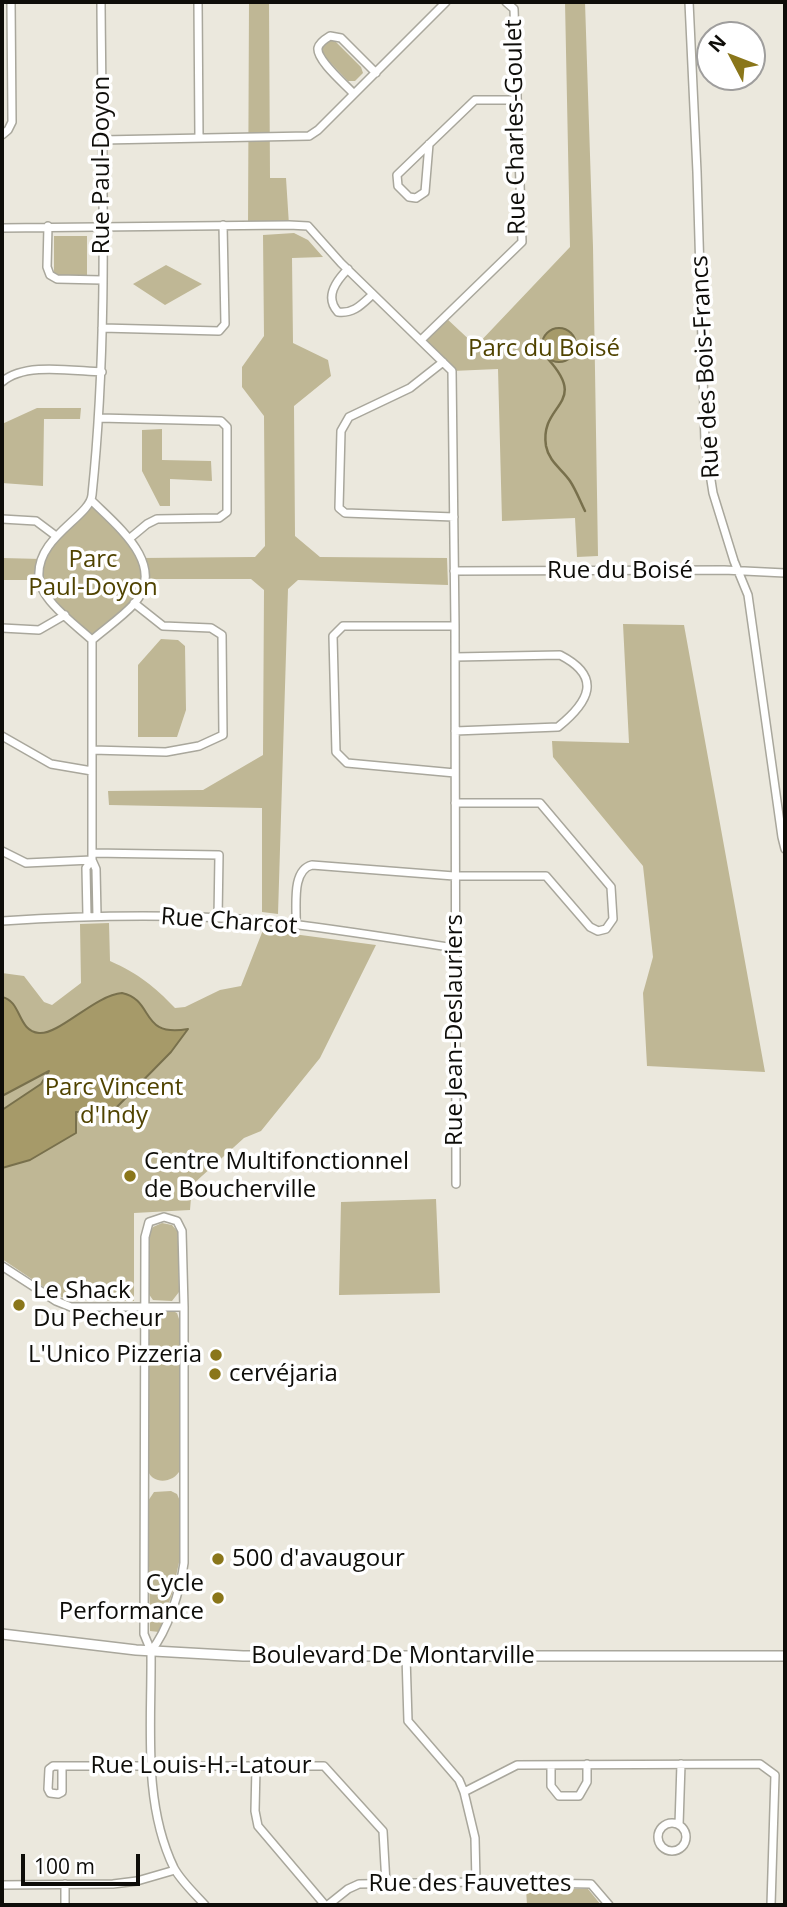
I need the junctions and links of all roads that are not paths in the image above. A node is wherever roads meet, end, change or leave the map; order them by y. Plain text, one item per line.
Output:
1 (11, 2) edge
2 (101, 2) edge
3 (198, 2) edge
4 (446, 2) edge
5 (506, 2) edge
6 (689, 2) edge
7 (376, 72) junction
8 (354, 94) junction
9 (517, 100) junction
10 (2, 135) edge
11 (199, 138) junction
12 (102, 140) junction
13 (429, 144) junction
14 (223, 225) junction
15 (48, 226) junction
16 (103, 227) junction
17 (2, 228) edge
18 (348, 269) junction
19 (102, 280) junction
20 (373, 294) junction
21 (102, 328) junction
22 (421, 340) junction
23 (443, 362) junction
24 (102, 372) junction
25 (2, 382) edge
26 (99, 418) junction
27 (91, 500) junction
28 (454, 517) junction
29 (2, 519) edge
30 (56, 536) junction
31 (129, 539) junction
32 (454, 571) junction
33 (738, 571) junction
34 (785, 573) edge
35 (134, 603) junction
36 (65, 615) junction
37 (455, 626) junction
38 (2, 628) edge
39 (92, 640) junction
40 (455, 657) junction
41 (455, 731) junction
42 (2, 736) edge
43 (92, 750) junction
44 (92, 771) junction
45 (455, 773) junction
46 (455, 803) junction
47 (785, 849) edge
48 (2, 851) edge
49 (92, 856) junction
50 (454, 876) junction
51 (87, 916) junction
52 (97, 916) junction
53 (218, 918) junction
54 (2, 921) edge
55 (296, 925) junction
56 (456, 948) junction
57 (456, 1184) dead end
58 (2, 1266) edge
59 (146, 1307) junction
60 (184, 1307) junction
61 (2, 1634) edge
62 (151, 1651) junction
63 (406, 1656) junction
64 (785, 1656) edge
65 (151, 1764) junction
66 (587, 1764) junction
67 (681, 1764) junction
68 (551, 1765) junction
69 (62, 1766) dead end
70 (256, 1767) junction
71 (464, 1792) junction
72 (679, 1825) dead end
73 (175, 1870) junction
74 (476, 1882) junction
75 (65, 1884) junction
76 (386, 1884) junction
77 (2, 1885) edge
78 (65, 1905) edge
79 (205, 1905) edge
80 (326, 1905) edge
81 (609, 1905) edge
82 (771, 1905) edge

1 - 10 street
2 - 12 street, Rue Paul-Doyon
3 - 11 street
4 - 7 street
5 - 9 street, Rue Charles-Goulet
6 - 33 street, Rue des Bois-Francs
7 - 8 street
7 - 8 street
8 - 11 street
9 - 13 street
9 - 22 street, Rue Charles-Goulet
11 - 12 street
12 - 16 street, Rue Paul-Doyon
13 - 13 street
14 - 16 street, Rue Jean-Deslauriers
14 - 18 street, Rue Jean-Deslauriers
14 - 21 street
15 - 16 street, Rue Jean-Deslauriers
15 - 17 street, Rue Jean-Deslauriers
15 - 19 street
16 - 19 street, Rue Paul-Doyon
18 - 20 street, Rue Jean-Deslauriers
18 - 20 street
19 - 21 street, Rue Paul-Doyon
20 - 22 street, Rue Jean-Deslauriers
21 - 24 street, Rue Paul-Doyon
22 - 23 street, Rue Jean-Deslauriers
23 - 28 street, Rue Jean-Deslauriers
23 - 28 street
24 - 25 street
24 - 26 street, Rue Paul-Doyon
26 - 27 street, Rue Paul-Doyon
26 - 31 street
27 - 30 street
27 - 31 street
28 - 32 street, Rue Jean-Deslauriers
29 - 30 street
30 - 36 street
31 - 35 street
32 - 33 street, Rue du Boisé
32 - 37 street, Rue Jean-Deslauriers
33 - 34 street, Rue du Boisé
33 - 47 street, Rue des Bois-Francs
35 - 39 street
35 - 43 street
36 - 38 street
36 - 39 street
37 - 40 street, Rue Jean-Deslauriers
37 - 45 street
39 - 43 street
40 - 41 street, Rue Jean-Deslauriers
40 - 41 street
41 - 45 street, Rue Jean-Deslauriers
42 - 44 street
43 - 44 street
44 - 49 street
45 - 46 street, Rue Jean-Deslauriers
46 - 50 street, Rue Jean-Deslauriers
46 - 50 street
48 - 49 street
49 - 51 street
49 - 52 street
49 - 53 street
50 - 55 street
50 - 56 street, Rue Jean-Deslauriers
51 - 52 street, Rue Charcot
51 - 54 street, Rue Charcot
52 - 53 street, Rue Charcot
53 - 55 street, Rue Charcot
55 - 56 street, Rue Charcot
56 - 57 street, Rue Jean-Deslauriers
58 - 59 street
59 - 60 street
59 - 60 street
59 - 62 street
60 - 62 street
61 - 62 street, Boulevard De Montarville
62 - 63 street, Boulevard De Montarville
62 - 65 street
63 - 64 street, Boulevard De Montarville
63 - 71 street
65 - 69 street, Rue Louis-H.-Latour
65 - 70 street, Rue Louis-H.-Latour
65 - 73 street
66 - 67 street
66 - 68 street
66 - 68 street
67 - 72 street
67 - 82 street
68 - 71 street
70 - 76 street, Rue Louis-H.-Latour
70 - 80 street
71 - 74 street
73 - 75 street
73 - 79 street
74 - 76 street, Rue des Fauvettes
74 - 81 street, Rue des Fauvettes
75 - 77 street
75 - 78 street
76 - 80 street, Rue des Fauvettes

